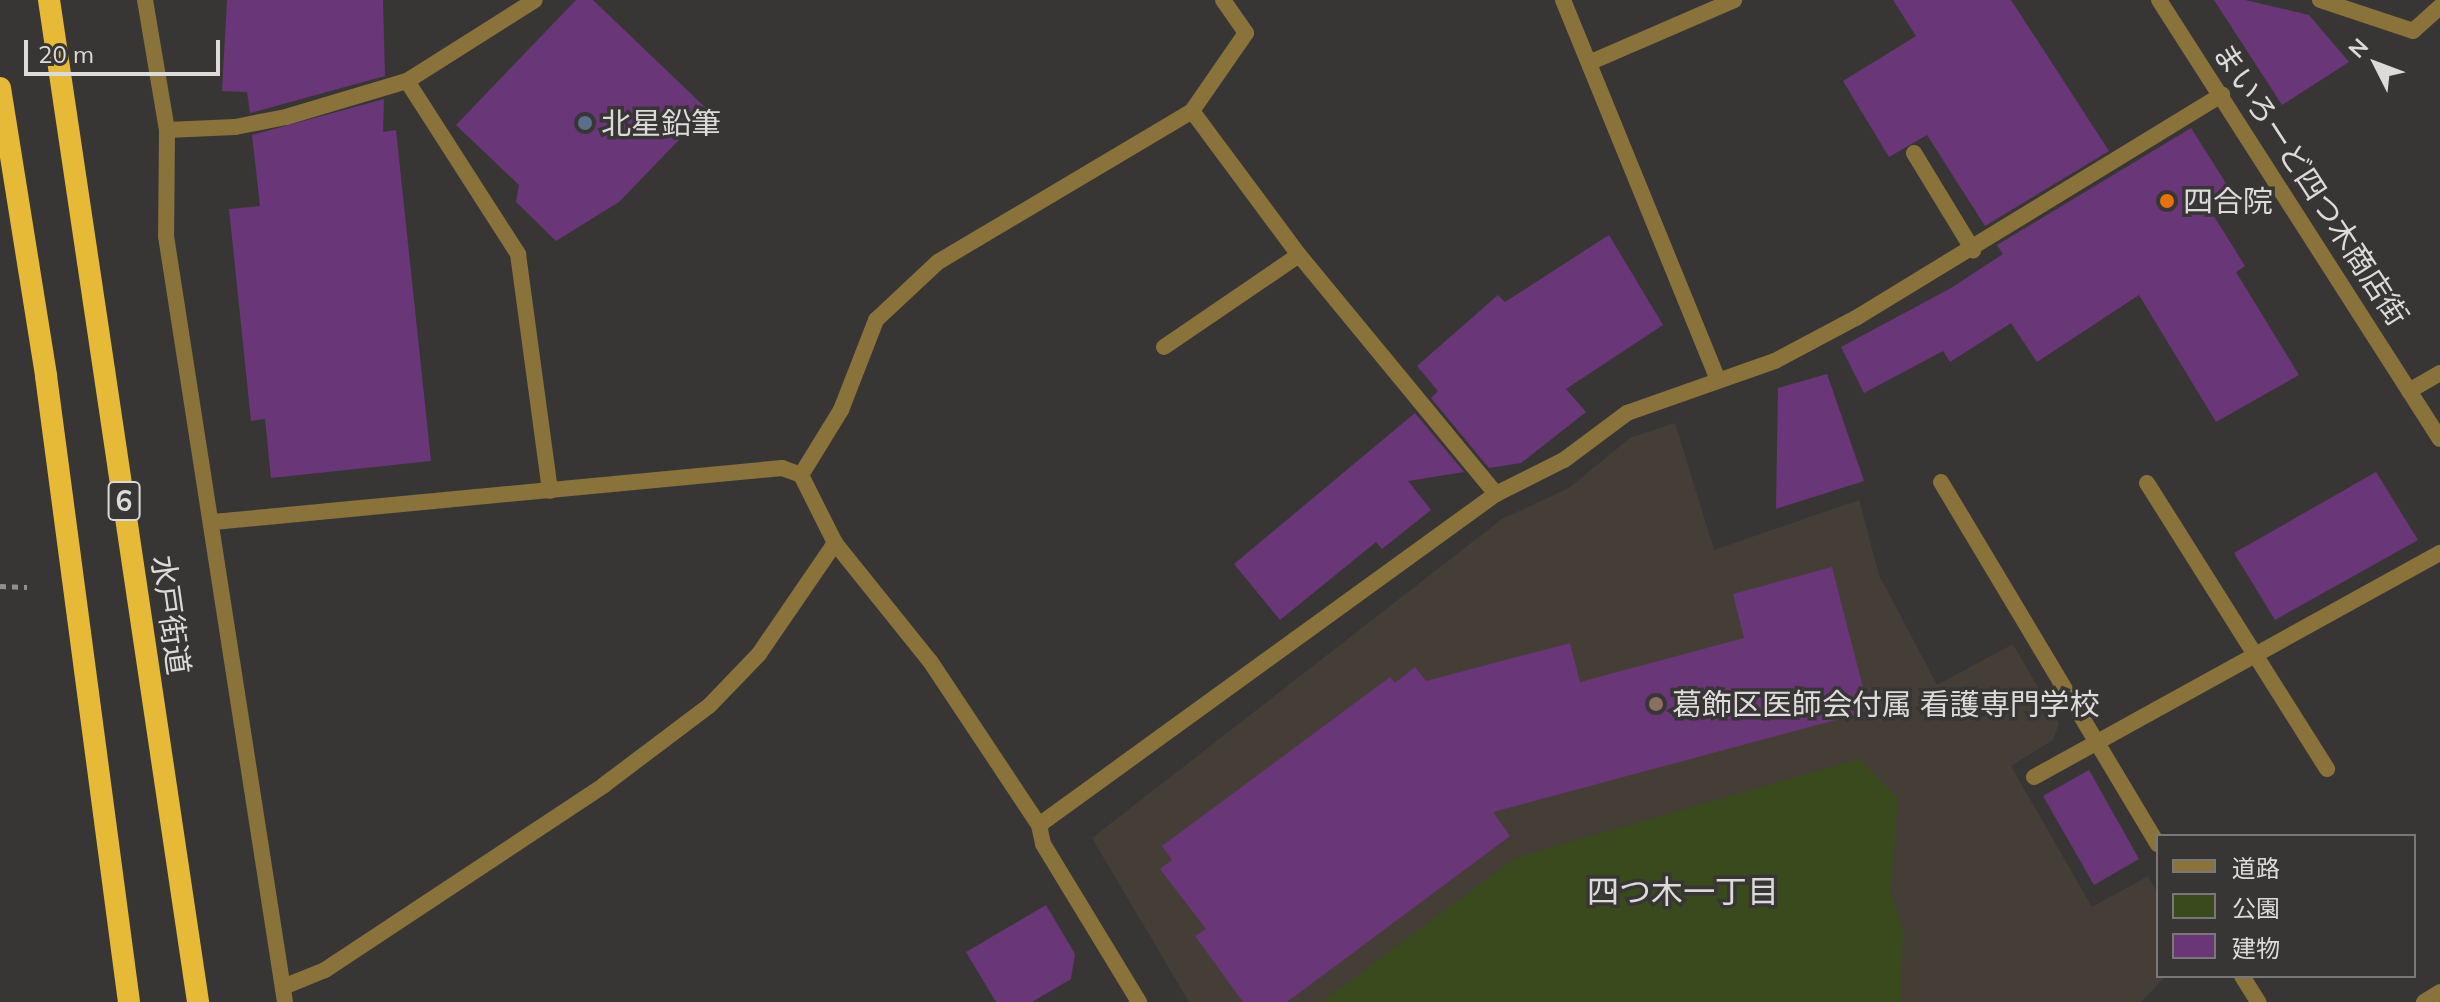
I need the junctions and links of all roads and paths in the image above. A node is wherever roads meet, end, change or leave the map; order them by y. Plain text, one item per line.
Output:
1 (49, 0) edge
2 (145, 0) edge
3 (535, 0) edge
4 (1223, 0) edge
5 (1563, 0) edge
6 (1734, 0) edge
7 (2159, 0) edge
8 (2320, 0) edge
9 (2440, 7) edge
10 (1591, 62) junction
11 (407, 81) junction
12 (0, 88) edge
13 (2222, 95) junction
14 (1192, 111) junction
15 (167, 130) junction
16 (1914, 153) dead end
17 (1973, 250) junction
18 (1299, 255) junction
19 (1164, 347) dead end
20 (2440, 373) edge
21 (1718, 379) junction
22 (2409, 391) junction
23 (2440, 439) edge
24 (801, 475) junction
25 (1941, 482) dead end
26 (2147, 483) dead end
27 (550, 491) junction
28 (1496, 494) junction
29 (213, 522) junction
30 (835, 543) junction
31 (2440, 553) edge
32 (0, 586) edge
33 (36, 587) dead end
34 (2253, 655) junction
35 (2094, 743) junction
36 (2327, 769) dead end
37 (2034, 777) dead end
38 (1039, 825) junction
39 (2156, 841) edge
40 (2243, 978) edge
41 (2440, 992) edge
42 (284, 995) edge
43 (129, 1002) edge
44 (198, 1002) edge
45 (1139, 1002) edge
46 (2258, 1002) edge
47 (2424, 1002) edge

1 - 44 highway, 水戸街道 / 6, bridge
2 - 15 street
3 - 11 street
4 - 14 street
5 - 10 street
6 - 10 street
7 - 13 street, まいろーど四つ木商店街
8 - 9 street
10 - 21 street
11 - 15 street
11 - 27 street
12 - 43 highway, 6, bridge
13 - 17 street
13 - 22 street, まいろーど四つ木商店街
14 - 18 street
14 - 24 street
15 - 29 street
16 - 17 street
17 - 21 street
18 - 19 street
18 - 28 street
20 - 22 street
21 - 28 street
22 - 23 street, まいろーど四つ木商店街
24 - 27 street
24 - 30 street
25 - 35 street
26 - 34 street
27 - 29 street
28 - 38 street
29 - 42 street
30 - 38 street
30 - 42 street
31 - 34 street
32 - 33 path
34 - 35 street
34 - 36 street
35 - 37 street
35 - 39 street
38 - 45 street
40 - 46 street
41 - 47 street

